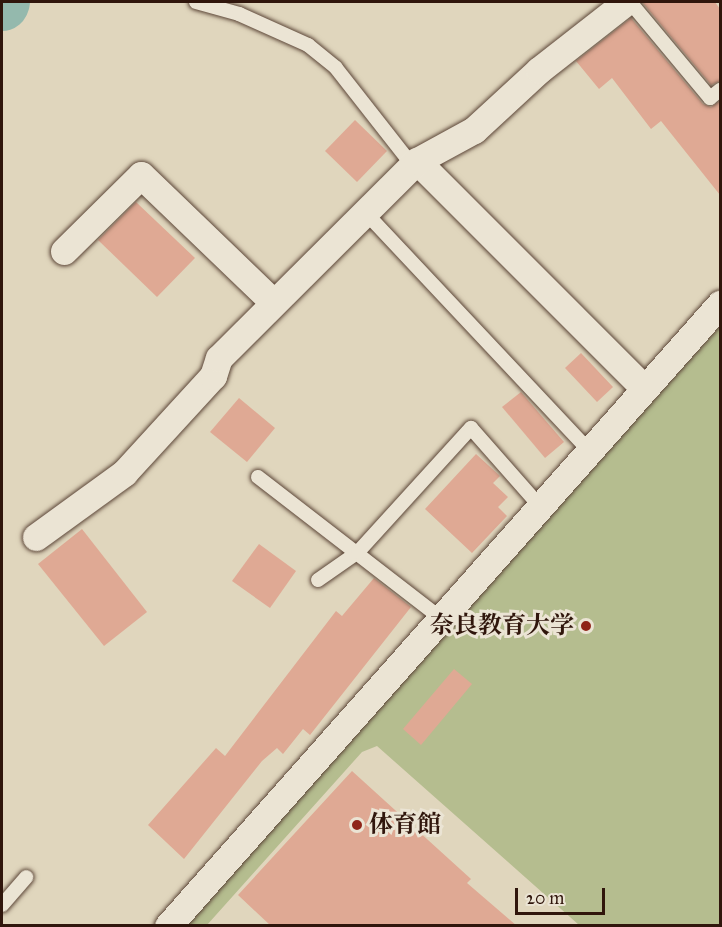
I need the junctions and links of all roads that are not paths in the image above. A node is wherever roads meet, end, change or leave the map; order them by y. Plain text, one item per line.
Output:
1 (196, 2) edge
2 (628, 2) edge
3 (720, 90) edge
4 (415, 163) junction
5 (364, 211) junction
6 (64, 251) dead end
7 (273, 302) junction
8 (720, 304) edge
9 (645, 389) junction
10 (589, 451) junction
11 (258, 477) dead end
12 (539, 505) junction
13 (36, 537) dead end
14 (358, 552) junction
15 (318, 580) dead end
16 (439, 617) junction
17 (26, 877) dead end
18 (2, 904) edge
19 (168, 926) edge

1 - 4 lane
2 - 3 lane
2 - 4 street
4 - 5 street
4 - 9 street
5 - 7 street
5 - 10 lane
6 - 7 street
7 - 13 street
8 - 9 street
9 - 10 street
10 - 12 street
11 - 14 lane
12 - 14 lane
12 - 16 street
14 - 15 lane
14 - 16 lane
16 - 19 street
17 - 18 lane

